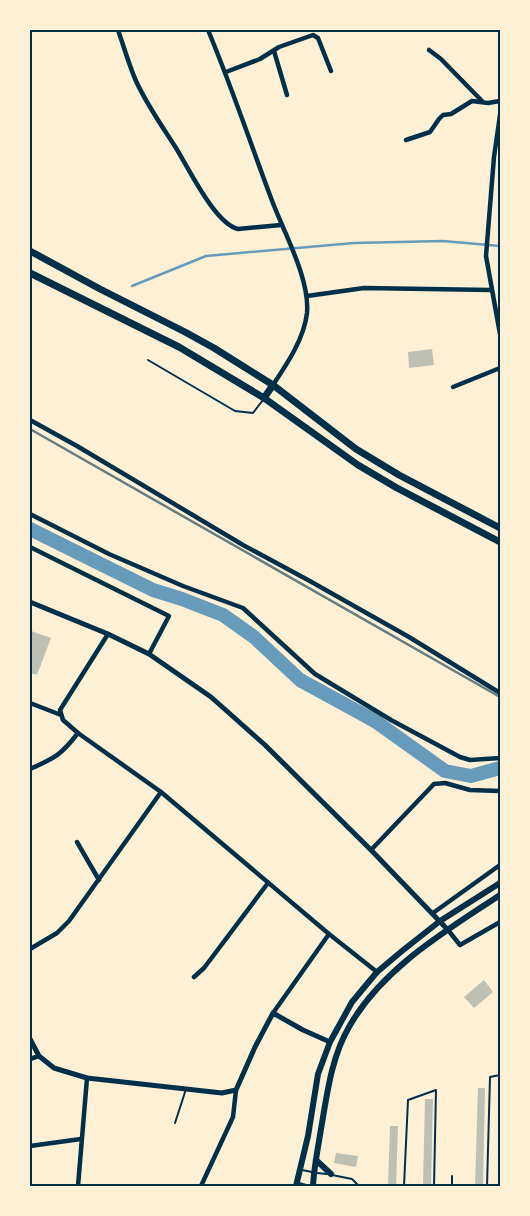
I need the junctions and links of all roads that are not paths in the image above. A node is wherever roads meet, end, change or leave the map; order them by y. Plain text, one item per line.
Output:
1 (118, 30) edge
2 (208, 30) edge
3 (429, 50) dead end
4 (274, 51) junction
5 (330, 71) dead end
6 (226, 72) junction
7 (287, 95) dead end
8 (500, 101) edge
9 (483, 102) junction
10 (500, 115) edge
11 (406, 140) dead end
12 (494, 162) junction
13 (500, 163) edge
14 (281, 225) junction
15 (30, 251) edge
16 (30, 273) edge
17 (491, 290) junction
18 (307, 296) junction
19 (500, 334) edge
20 (148, 360) dead end
21 (500, 368) edge
22 (273, 385) junction
23 (453, 387) dead end
24 (264, 398) junction
25 (30, 420) edge
26 (30, 514) edge
27 (500, 528) edge
28 (500, 542) edge
29 (30, 547) edge
30 (30, 602) edge
31 (108, 634) junction
32 (149, 654) junction
33 (500, 693) edge
34 (30, 703) edge
35 (61, 715) junction
36 (78, 733) junction
37 (500, 758) edge
38 (30, 769) edge
39 (161, 792) junction
40 (500, 792) edge
41 (77, 842) dead end
42 (371, 850) junction
43 (500, 865) edge
44 (99, 880) junction
45 (268, 883) junction
46 (500, 883) edge
47 (500, 895) edge
48 (433, 914) junction
49 (440, 921) junction
50 (500, 922) edge
51 (448, 930) junction
52 (329, 934) junction
53 (30, 949) edge
54 (377, 972) junction
55 (194, 977) dead end
56 (273, 1013) junction
57 (30, 1039) edge
58 (330, 1042) junction
59 (39, 1056) junction
60 (30, 1059) edge
61 (500, 1075) edge
62 (87, 1078) junction
63 (186, 1089) junction
64 (236, 1090) junction
65 (175, 1123) dead end
66 (81, 1139) junction
67 (30, 1146) edge
68 (316, 1160) junction
69 (300, 1170) junction
70 (314, 1172) junction
71 (331, 1174) junction
72 (452, 1176) dead end
73 (297, 1184) edge
74 (78, 1186) edge
75 (201, 1186) edge
76 (312, 1186) edge
77 (358, 1186) edge
78 (404, 1186) edge
79 (434, 1186) edge
80 (452, 1186) edge
81 (487, 1186) edge

1 - 14 street
2 - 6 street
3 - 9 street
4 - 5 street
4 - 6 street
4 - 7 street
6 - 14 street
8 - 9 street
9 - 11 street
10 - 12 street
12 - 13 street
12 - 17 street
14 - 18 street
15 - 22 highway
16 - 24 highway
17 - 18 street
17 - 19 street
18 - 22 street
20 - 24 lane
21 - 23 street
22 - 24 highway
22 - 27 highway
24 - 28 highway
25 - 33 street
26 - 37 street
29 - 32 street
30 - 31 street
31 - 32 street
31 - 35 street
32 - 42 street
34 - 35 street
35 - 36 street
36 - 38 street
36 - 39 street
39 - 44 street
39 - 45 street
40 - 42 street
41 - 44 street
42 - 48 street
43 - 48 street
44 - 53 street
45 - 52 street
45 - 55 street
46 - 49 main road
47 - 51 main road
48 - 49 street
49 - 51 street
49 - 54 main road
50 - 51 street
51 - 68 main road
52 - 54 street
52 - 56 street
54 - 58 main road
56 - 58 street
56 - 64 street
57 - 59 street
58 - 69 main road
59 - 60 street
59 - 62 street
61 - 81 lane
62 - 63 street
62 - 66 street
63 - 64 street
63 - 65 lane
64 - 75 street
66 - 67 street
66 - 74 street
68 - 70 main road
68 - 71 main road
69 - 70 lane
69 - 73 main road
70 - 71 lane
70 - 76 main road
71 - 77 lane
72 - 80 lane
73 - 76 lane
78 - 79 lane

